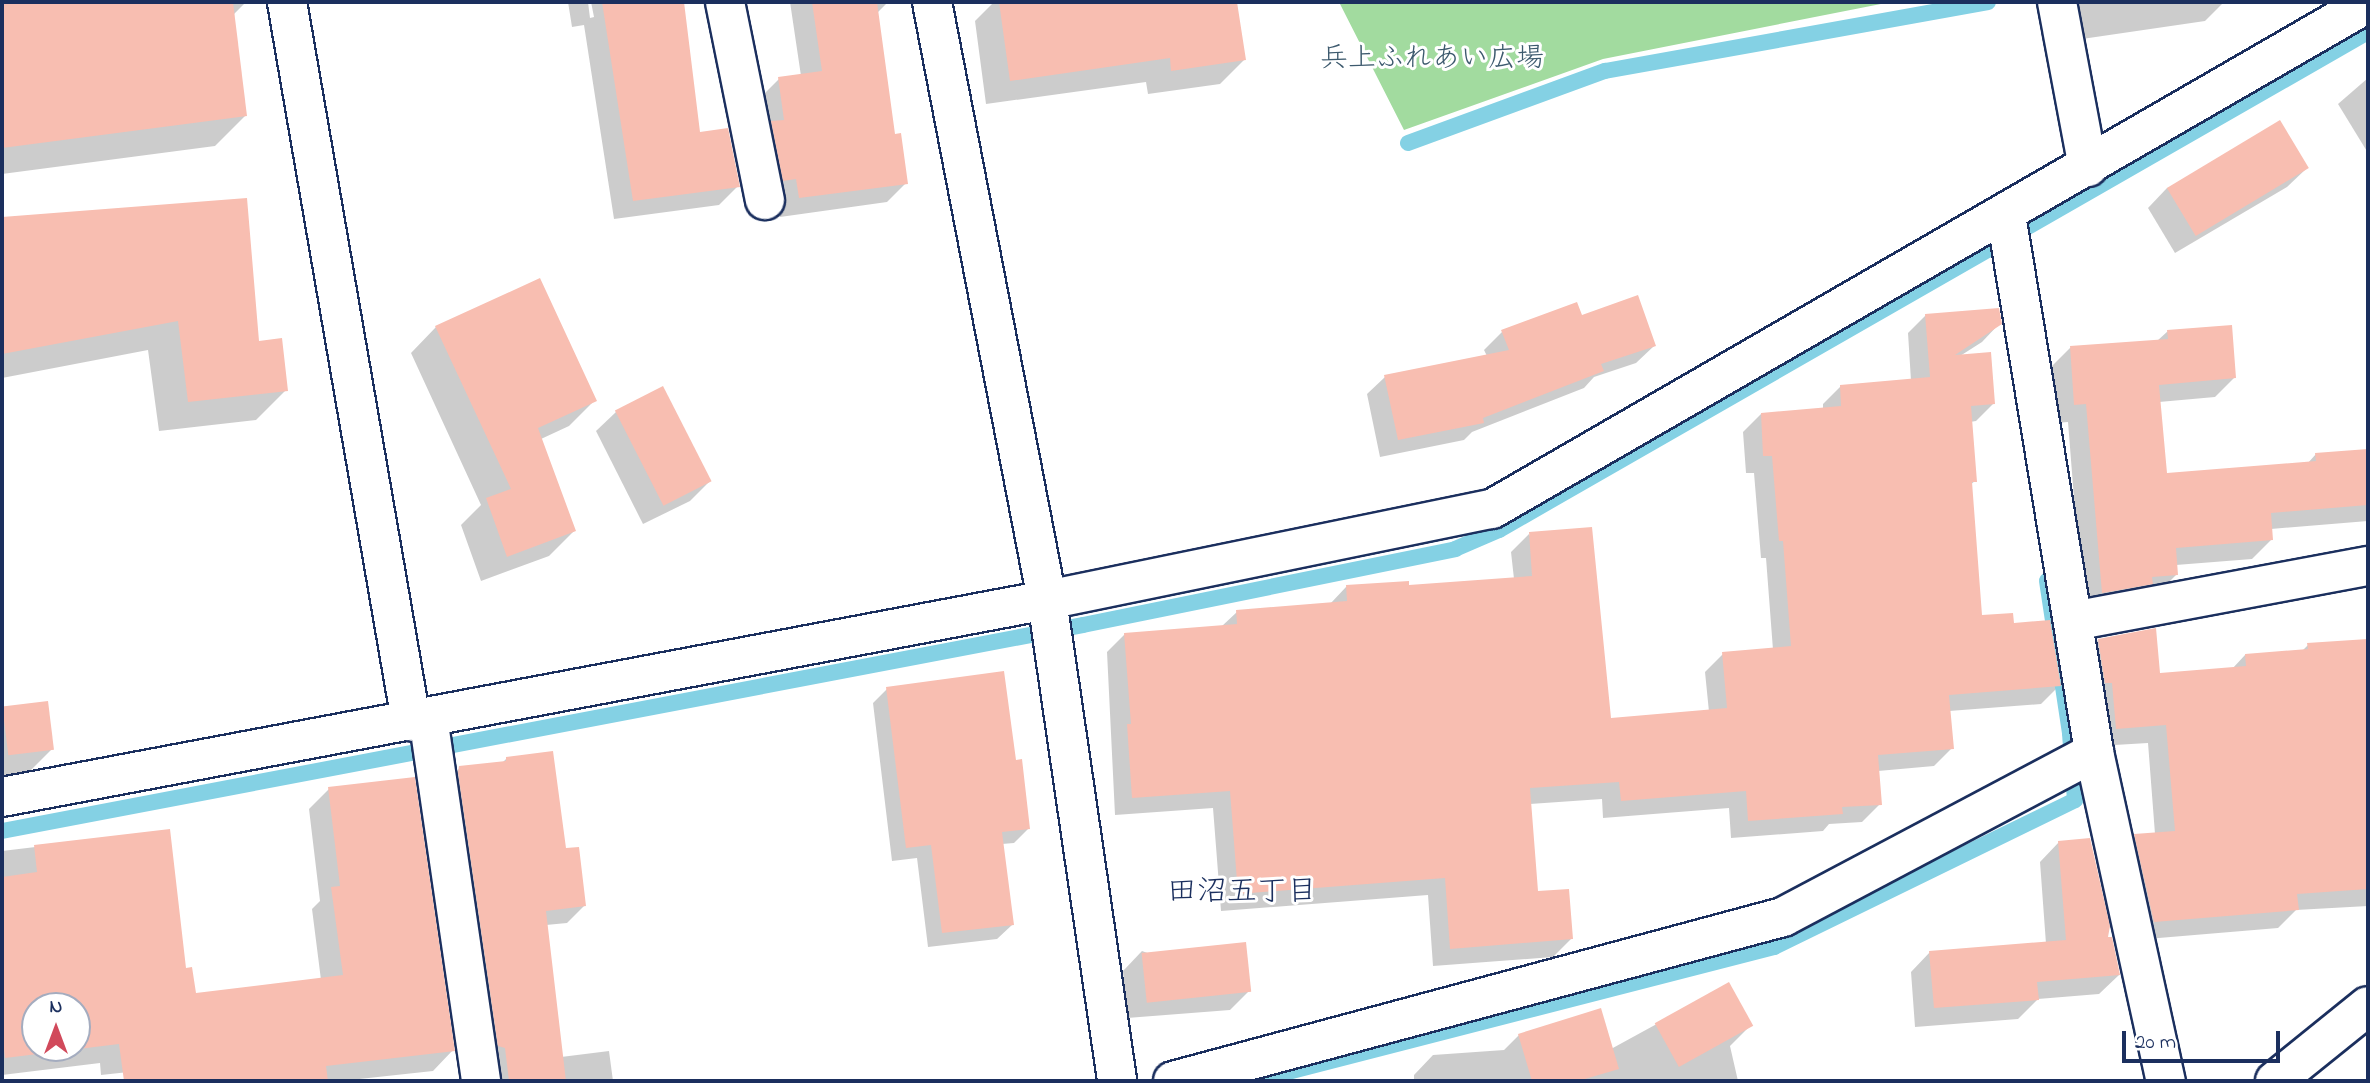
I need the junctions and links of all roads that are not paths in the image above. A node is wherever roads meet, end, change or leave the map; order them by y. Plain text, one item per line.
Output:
1 (288, 2) edge
2 (725, 2) edge
3 (932, 2) edge
4 (2057, 2) edge
5 (2368, 3) edge
6 (2088, 167) junction
7 (765, 200) dead end
8 (2006, 215) junction
9 (2368, 566) edge
10 (1047, 600) junction
11 (2073, 621) junction
12 (419, 719) junction
13 (2094, 752) junction
14 (2, 797) edge
15 (2368, 1006) edge
16 (481, 1081) edge
17 (1117, 1081) edge
18 (1173, 1081) edge
19 (2166, 1081) edge
20 (2275, 1081) edge

1 - 12 street
2 - 7 street
3 - 10 street
4 - 6 street
5 - 6 street
6 - 8 street
8 - 10 street
8 - 11 street
9 - 11 street
10 - 12 street
10 - 17 street
11 - 13 street
12 - 14 street
12 - 16 street
13 - 18 street
13 - 19 street
15 - 20 street

